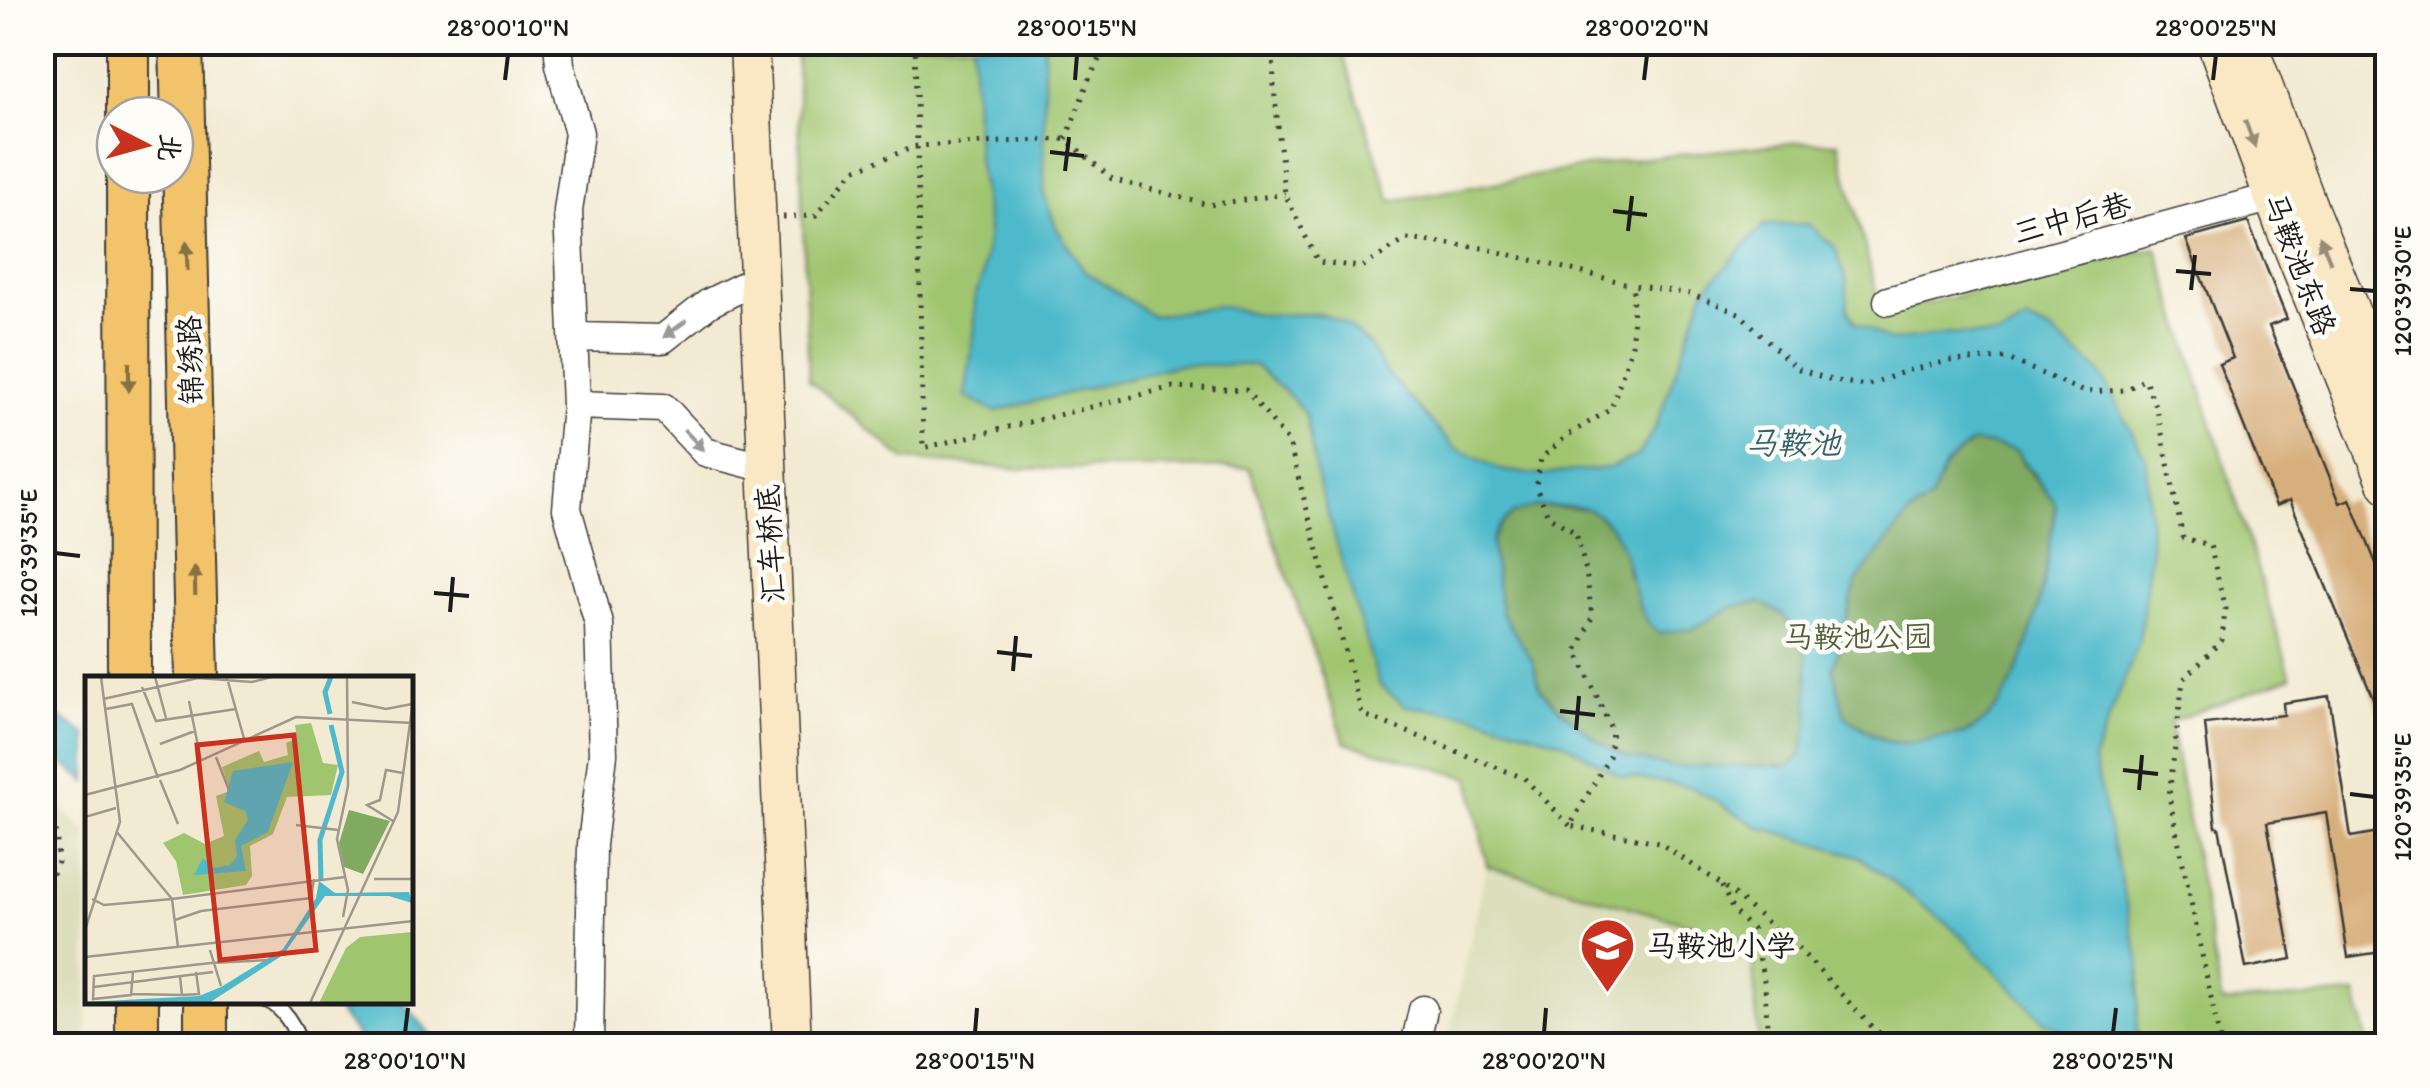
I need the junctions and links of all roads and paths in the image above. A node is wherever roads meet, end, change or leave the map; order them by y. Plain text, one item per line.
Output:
1 (128, 42) edge
2 (182, 42) edge
3 (558, 42) edge
4 (749, 42) edge
5 (915, 42) edge
6 (1110, 42) edge
7 (1272, 42) edge
8 (2216, 42) edge
9 (2247, 42) edge
10 (128, 95) edge
11 (1066, 139) junction
12 (917, 146) junction
13 (1286, 194) junction
14 (128, 195) edge
15 (2274, 198) junction
16 (755, 218) junction
17 (758, 279) junction
18 (1633, 285) junction
19 (1888, 301) dead end
20 (576, 336) junction
21 (2388, 404) edge
22 (576, 405) junction
23 (766, 468) junction
24 (2388, 484) edge
25 (129, 676) edge
26 (196, 676) edge
27 (42, 818) edge
28 (1570, 826) junction
29 (1720, 883) junction
30 (42, 898) edge
31 (137, 1003) edge
32 (206, 1003) edge
33 (274, 1003) edge
34 (1423, 1010) dead end
35 (301, 1043) edge
36 (137, 1046) edge
37 (206, 1046) edge
38 (589, 1046) edge
39 (792, 1046) edge
40 (1416, 1046) edge
41 (1768, 1046) edge
42 (1896, 1046) edge
43 (2221, 1046) edge

1 - 10 main road
26 -> 2 main road, 锦绣路
3 - 20 street
4 - 16 street, 汇车桥底
5 - 12 path
6 - 11 path
7 - 13 path
8 -> 15 street, 马鞍池东路
21 -> 9 street, 马鞍池东路
11 - 12 path
11 - 13 path
12 - 16 path
12 - 28 path
13 - 18 path
14 -> 25 main road, 锦绣路
15 - 19 street, 三中后巷
15 - 24 street, 马鞍池东路
16 - 17 street, 汇车桥底
17 -> 20 street
17 - 23 street, 汇车桥底
18 - 28 path
18 - 43 path
20 - 22 street
22 -> 23 street
22 - 38 street
23 - 39 street, 汇车桥底
27 - 30 path
28 - 29 path
29 - 41 path
29 - 42 path
31 - 36 main road
32 - 37 main road
33 - 35 lane
34 - 40 street

